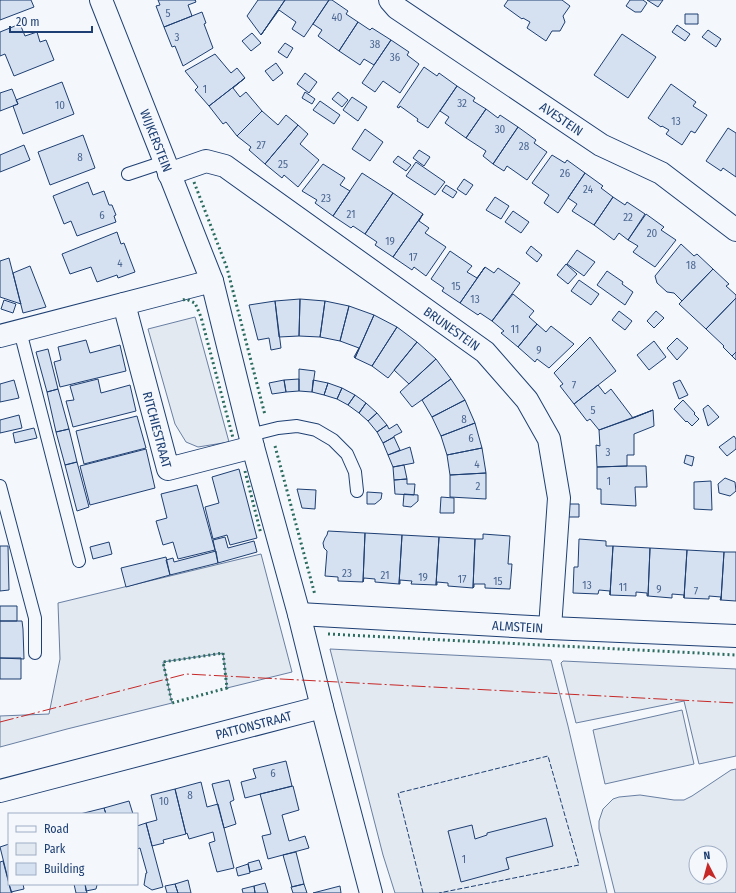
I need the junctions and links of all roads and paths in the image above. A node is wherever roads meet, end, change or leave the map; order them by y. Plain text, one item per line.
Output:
1 (102, 0) edge
2 (390, 0) edge
3 (167, 168) junction
4 (128, 174) dead end
5 (736, 230) edge
6 (212, 281) junction
7 (124, 304) junction
8 (10, 333) edge
9 (252, 441) junction
10 (0, 486) edge
11 (358, 491) dead end
12 (79, 561) dead end
13 (299, 614) junction
14 (550, 628) junction
15 (736, 636) edge
16 (35, 653) dead end
17 (322, 707) junction
18 (0, 791) edge
19 (371, 893) edge

1 - 3 street, WIJKERSTEIN
2 - 5 street, AVESTEIN
3 - 4 lane
3 - 6 street, WIJKERSTEIN
3 - 14 street, BRUNESTEIN
6 - 7 street
6 - 9 street
7 - 8 street
7 - 9 street, RITCHIESTRAAT
8 - 12 lane
9 - 11 lane
9 - 13 street
10 - 16 lane
13 - 14 street, ALMSTEIN
13 - 17 street
14 - 15 street, ALMSTEIN
17 - 18 street, PATTONSTRAAT
17 - 19 street

